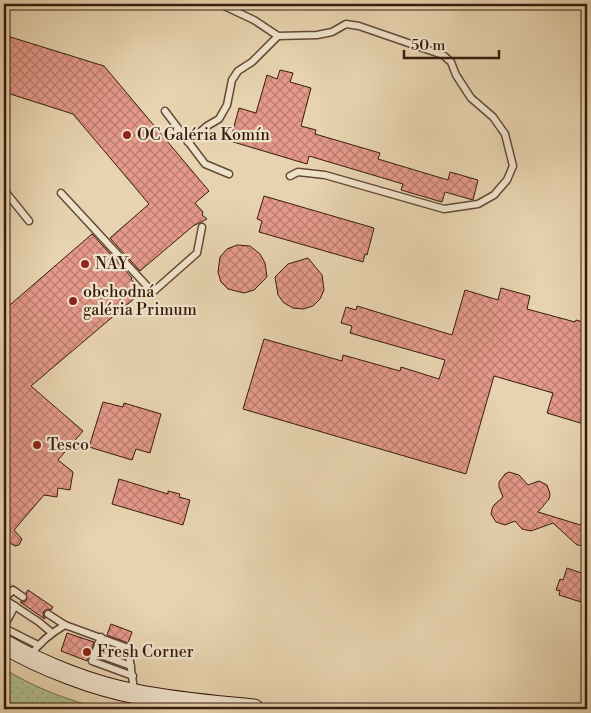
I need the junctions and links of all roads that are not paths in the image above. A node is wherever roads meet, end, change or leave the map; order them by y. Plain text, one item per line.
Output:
1 (220, 4) edge
2 (278, 36) junction
3 (165, 111) dead end
4 (188, 142) junction
5 (230, 174) dead end
6 (290, 176) dead end
7 (4, 190) edge
8 (61, 193) dead end
9 (29, 221) dead end
10 (202, 227) dead end
11 (23, 597) dead end
12 (4, 599) edge
13 (15, 606) junction
14 (48, 614) dead end
15 (65, 625) junction
16 (4, 627) edge
17 (52, 633) junction
18 (101, 637) junction
19 (4, 644) edge
20 (33, 652) junction
21 (95, 652) junction
22 (131, 666) junction
23 (134, 685) junction
24 (254, 709) edge

1 - 2 lane
2 - 4 lane
2 - 6 lane
3 - 4 lane
4 - 5 lane
7 - 9 lane
8 - 10 lane
11 - 12 lane
12 - 13 lane
13 - 16 lane
13 - 17 lane
14 - 15 lane
15 - 17 lane
15 - 18 lane
16 - 20 lane
17 - 20 lane
18 - 21 lane
18 - 22 lane
19 - 20 main road
20 - 23 main road
21 - 22 lane
21 - 23 lane
22 - 23 lane
23 - 24 main road

